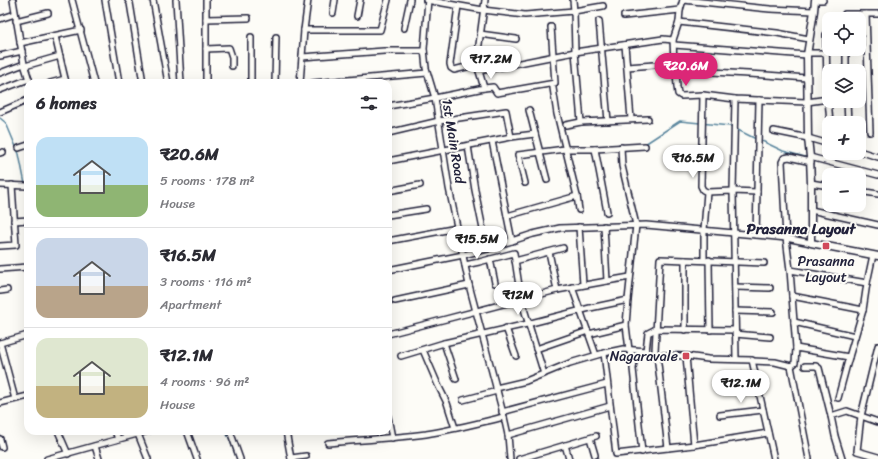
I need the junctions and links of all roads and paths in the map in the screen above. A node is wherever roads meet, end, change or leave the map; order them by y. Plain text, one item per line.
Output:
1 (13, 0) edge
2 (72, 0) edge
3 (105, 0) edge
4 (128, 0) edge
5 (152, 0) edge
6 (176, 0) edge
7 (206, 0) edge
8 (308, 0) edge
9 (335, 0) edge
10 (360, 0) edge
11 (388, 0) edge
12 (410, 0) edge
13 (427, 0) edge
14 (485, 0) edge
15 (573, 0) edge
16 (683, 0) edge
17 (815, 0) edge
18 (823, 0) edge
19 (458, 6) junction
20 (603, 6) dead end
21 (483, 10) junction
22 (680, 10) junction
23 (574, 11) junction
24 (814, 11) junction
25 (48, 12) dead end
26 (333, 13) dead end
27 (15, 14) junction
28 (866, 14) joint
29 (878, 14) edge
30 (357, 16) dead end
31 (624, 16) dead end
32 (206, 18) junction
33 (248, 18) dead end
34 (0, 19) edge
35 (16, 21) junction
36 (599, 21) dead end
37 (679, 22) junction
38 (551, 27) dead end
39 (404, 28) dead end
40 (81, 30) junction
41 (304, 30) junction
42 (480, 34) junction
43 (55, 36) junction
44 (251, 37) dead end
45 (276, 37) dead end
46 (516, 39) dead end
47 (809, 39) junction
48 (673, 42) junction
49 (20, 43) junction
50 (625, 45) junction
51 (601, 48) junction
52 (206, 49) junction
53 (22, 51) junction
54 (424, 51) junction
55 (575, 52) junction
56 (822, 53) edge
57 (807, 54) junction
58 (0, 56) edge
59 (60, 56) junction
60 (553, 56) junction
61 (302, 57) junction
62 (478, 64) junction
63 (25, 65) junction
64 (654, 65) dead end
65 (232, 66) dead end
66 (627, 67) junction
67 (676, 70) junction
68 (479, 71) junction
69 (0, 73) edge
70 (427, 73) junction
71 (807, 78) junction
72 (29, 79) edge
73 (66, 79) edge
74 (93, 79) edge
75 (117, 79) edge
76 (142, 79) edge
77 (167, 79) edge
78 (181, 79) edge
79 (206, 79) edge
80 (251, 79) edge
81 (275, 79) edge
82 (300, 79) edge
83 (370, 79) edge
84 (24, 83) edge
85 (484, 88) junction
86 (553, 88) dead end
87 (0, 90) edge
88 (703, 96) junction
89 (435, 98) junction
90 (735, 99) junction
91 (759, 100) junction
92 (822, 100) edge
93 (24, 102) edge
94 (807, 102) junction
95 (392, 105) edge
96 (529, 110) dead end
97 (0, 112) edge
98 (631, 119) junction
99 (648, 119) dead end
100 (439, 121) junction
101 (608, 121) junction
102 (581, 122) junction
103 (566, 125) dead end
104 (774, 131) dead end
105 (392, 132) edge
106 (870, 132) dead end
107 (535, 134) junction
108 (512, 137) junction
109 (808, 138) junction
110 (492, 141) junction
111 (822, 142) edge
112 (24, 146) edge
113 (468, 146) junction
114 (645, 146) dead end
115 (621, 147) junction
116 (19, 148) dead end
117 (565, 149) junction
118 (595, 149) junction
119 (443, 151) junction
120 (540, 153) junction
121 (866, 153) edge
122 (878, 157) edge
123 (810, 159) junction
124 (392, 160) edge
125 (878, 175) edge
126 (547, 180) dead end
127 (525, 183) dead end
128 (811, 183) junction
129 (0, 185) edge
130 (12, 185) junction
131 (420, 185) dead end
132 (822, 185) edge
133 (24, 186) edge
134 (392, 189) edge
135 (733, 191) junction
136 (707, 192) junction
137 (757, 192) junction
138 (866, 192) edge
139 (878, 194) edge
140 (577, 196) junction
141 (426, 209) dead end
142 (579, 210) dead end
143 (811, 210) junction
144 (607, 212) dead end
145 (392, 214) edge
146 (507, 216) junction
147 (24, 220) edge
148 (14, 221) junction
149 (878, 225) edge
150 (604, 226) junction
151 (636, 226) junction
152 (579, 227) junction
153 (457, 228) junction
154 (704, 230) junction
155 (734, 233) junction
156 (756, 235) junction
157 (786, 238) junction
158 (392, 240) edge
159 (512, 241) junction
160 (811, 243) junction
161 (0, 246) edge
162 (563, 248) dead end
163 (487, 249) junction
164 (549, 252) junction
165 (462, 255) junction
166 (876, 256) edge
167 (490, 260) junction
168 (685, 260) junction
169 (706, 260) junction
170 (515, 261) junction
171 (734, 261) junction
172 (764, 263) dead end
173 (465, 265) junction
174 (24, 267) edge
175 (0, 269) edge
176 (392, 269) edge
177 (790, 270) junction
178 (630, 277) junction
179 (607, 281) junction
180 (495, 283) dead end
181 (867, 283) junction
182 (583, 284) junction
183 (469, 285) junction
184 (572, 287) junction
185 (735, 287) junction
186 (770, 288) dead end
187 (7, 290) dead end
188 (557, 290) junction
189 (0, 291) edge
190 (792, 296) junction
191 (522, 299) junction
192 (628, 300) junction
193 (395, 301) dead end
194 (580, 310) junction
195 (863, 310) junction
196 (476, 311) junction
197 (735, 311) junction
198 (773, 312) dead end
199 (794, 322) junction
200 (529, 323) junction
201 (626, 325) junction
202 (506, 328) junction
203 (656, 330) junction
204 (685, 330) junction
205 (710, 330) junction
206 (735, 332) junction
207 (392, 333) edge
208 (588, 333) junction
209 (482, 334) junction
210 (24, 336) edge
211 (855, 336) junction
212 (770, 337) dead end
213 (0, 343) edge
214 (444, 343) junction
215 (878, 346) edge
216 (796, 348) junction
217 (536, 349) junction
218 (423, 350) junction
219 (628, 350) junction
220 (604, 353) junction
221 (596, 355) junction
222 (657, 355) junction
223 (402, 356) dead end
224 (516, 356) dead end
225 (686, 356) junction
226 (848, 357) junction
227 (736, 359) junction
228 (753, 362) junction
229 (791, 366) junction
230 (806, 366) dead end
231 (544, 374) junction
232 (456, 379) dead end
233 (608, 384) junction
234 (758, 385) junction
235 (726, 388) dead end
236 (496, 390) junction
237 (24, 397) edge
238 (838, 398) dead end
239 (15, 399) junction
240 (463, 400) dead end
241 (0, 403) edge
242 (610, 406) junction
243 (763, 410) junction
244 (503, 414) junction
245 (720, 415) dead end
246 (831, 416) junction
247 (861, 416) junction
248 (878, 422) edge
249 (455, 428) junction
250 (768, 434) junction
251 (60, 435) edge
252 (116, 435) edge
253 (134, 435) edge
254 (138, 435) edge
255 (188, 435) edge
256 (231, 435) edge
257 (287, 435) edge
258 (391, 435) edge
259 (508, 435) junction
260 (596, 436) dead end
261 (392, 438) junction
262 (590, 438) junction
263 (0, 439) edge
264 (118, 439) junction
265 (328, 443) dead end
266 (694, 445) junction
267 (94, 446) junction
268 (565, 446) junction
269 (2, 447) dead end
270 (668, 448) junction
271 (542, 452) junction
272 (642, 452) junction
273 (68, 454) junction
274 (595, 455) dead end
275 (306, 456) dead end
276 (878, 457) edge
277 (47, 459) edge
278 (99, 459) edge
279 (148, 459) edge
280 (197, 459) edge
281 (240, 459) edge
282 (291, 459) edge
283 (510, 459) edge
284 (519, 459) edge
285 (544, 459) edge
286 (569, 459) edge
287 (774, 459) edge
288 (809, 459) edge
289 (842, 459) edge

1 - 27 street
2 - 40 street
3 - 75 street
4 - 76 street
5 - 77 street
6 - 78 street
7 - 32 street
8 - 41 street
9 - 26 street
10 - 30 street
11 - 41 street
12 - 39 street
13 - 19 street, 1st Main Road
13 - 54 street, 1st Main Road
14 - 21 street
15 - 23 street
16 - 22 street
16 - 24 street
17 - 18 street
17 - 24 street
19 - 21 street, 1st Main Road
19 - 62 street
20 - 23 street, 1st Main Road
21 - 23 street, 1st Main Road
21 - 42 street
22 - 31 street
22 - 37 street
23 - 55 street
24 - 47 street
25 - 35 street
27 - 34 street
27 - 35 street
28 - 29 street
28 - 106 street
32 - 33 street
32 - 52 street
35 - 49 street
36 - 51 street
37 - 47 street
37 - 48 street
38 - 60 street
40 - 43 street
40 - 74 street
41 - 61 street
42 - 46 street
42 - 62 street
43 - 49 street
43 - 59 street
44 - 80 street
45 - 81 street
47 - 57 street
48 - 50 street
48 - 57 street
48 - 67 street
49 - 53 street
50 - 51 street
50 - 66 street
51 - 55 street
51 - 101 street
52 - 65 street
52 - 79 street
53 - 58 street
53 - 63 street
54 - 61 street
54 - 70 street, 1st Main Road
55 - 60 street
55 - 102 street
56 - 57 street
57 - 71 street
59 - 63 street
59 - 73 street
60 - 68 street
60 - 85 street
61 - 82 street
62 - 68 street
63 - 69 street
63 - 72 street
64 - 66 street
66 - 98 street
67 - 71 street
67 - 88 street
68 - 85 street
70 - 83 street
70 - 89 street, 1st Main Road
71 - 94 street
84 - 87 street
85 - 89 street
86 - 117 street
88 - 90 street
88 - 136 street
89 - 95 street
89 - 100 street, 1st Main Road
90 - 91 street
90 - 135 street
91 - 94 street
91 - 137 street
92 - 94 street
93 - 97 street
94 - 109 street
96 - 107 street
98 - 99 street
98 - 101 street
100 - 105 street
100 - 108 street
100 - 119 street, 1st Main Road
101 - 102 street
102 - 103 street
104 - 109 street
107 - 108 street
107 - 120 street
108 - 110 street
109 - 111 street
109 - 123 street
110 - 113 street
110 - 146 street
112 - 116 street
113 - 119 street
113 - 163 street
114 - 115 street
115 - 118 street
115 - 151 street
117 - 118 street
117 - 120 street
117 - 140 street
118 - 144 street
119 - 124 street
119 - 153 street, 1st Main Road
120 - 126 street
120 - 127 street
121 - 122 street
123 - 125 street
123 - 128 street
123 - 157 street
128 - 132 street
128 - 143 street
129 - 130 street
130 - 133 street
130 - 148 street
131 - 134 street
135 - 136 street
135 - 137 street
135 - 155 street
136 - 154 street
137 - 156 street
138 - 139 street
140 - 142 street
140 - 146 street
141 - 145 street
143 - 149 street
143 - 160 street
146 - 159 street
147 - 148 street
148 - 161 street
150 - 151 street
150 - 152 street
150 - 179 street
151 - 154 street
151 - 178 street
152 - 159 street
152 - 182 street
153 - 158 street
153 - 165 street, 1st Main Road
154 - 155 street
154 - 169 street
155 - 156 street
155 - 171 street
156 - 157 street
157 - 160 street
157 - 177 street
159 - 163 street
160 - 166 street
162 - 164 street
163 - 165 street
164 - 170 street
164 - 188 street
165 - 173 street, 1st Main Road
165 - 176 street
166 - 181 street
167 - 170 street
167 - 173 street
167 - 180 street
168 - 169 street
168 - 203 street
168 - 204 street
169 - 171 street
169 - 205 street
170 - 191 street
171 - 172 street
171 - 185 street
173 - 183 street, 1st Main Road
174 - 175 street
177 - 181 street
177 - 190 street
178 - 179 street
178 - 192 street
179 - 182 street
181 - 195 street
182 - 184 street
183 - 193 street
183 - 196 street, 1st Main Road
184 - 188 street
184 - 194 street
185 - 186 street
185 - 197 street
187 - 189 street
188 - 191 street
190 - 195 street
190 - 199 street
191 - 196 street
191 - 200 street
192 - 194 street
192 - 201 street
194 - 200 street
194 - 208 street
195 - 211 street
196 - 207 street
196 - 209 street, 1st Main Road
197 - 198 street
197 - 206 street
199 - 211 street
199 - 216 street
200 - 202 street
200 - 217 street
201 - 208 street
201 - 219 street
202 - 209 street
202 - 224 street
203 - 204 street
203 - 219 street
203 - 222 street
204 - 205 street
205 - 206 street
206 - 212 street
206 - 227 street
208 - 217 street
208 - 221 street
209 - 214 street
209 - 236 street, 1st Main Road
210 - 213 street
211 - 226 street
213 - 239 street
214 - 218 street
214 - 232 street
215 - 247 street
216 - 226 street
216 - 229 street
217 - 231 street
218 - 223 street
218 - 249 street
219 - 220 street
219 - 272 street
220 - 221 street
220 - 233 street
221 - 231 street
222 - 225 street
222 - 270 street
225 - 227 street
225 - 266 street
226 - 238 street
227 - 228 street
228 - 229 street
228 - 234 street
229 - 288 street
230 - 246 street
231 - 236 street
233 - 242 street
233 - 244 street
234 - 235 street
234 - 243 street
236 - 240 street
236 - 244 street, 1st Main Road
237 - 239 street
239 - 241 street
242 - 259 street
242 - 272 street
243 - 245 street
243 - 250 street
244 - 249 street
244 - 259 street, 1st Main Road
246 - 247 street
246 - 289 street
247 - 248 street
247 - 276 street
249 - 261 street
250 - 266 street
250 - 287 street
251 - 273 street
252 - 264 street
253 - 264 street
254 - 279 street
255 - 280 street
256 - 281 street
257 - 282 street
258 - 261 street
259 - 283 street, 1st Main Road
260 - 262 street
261 - 265 street
262 - 268 street
262 - 274 street
263 - 269 street
264 - 267 street
266 - 270 street
267 - 273 street
267 - 278 street
268 - 271 street
268 - 286 street
270 - 272 street
271 - 284 street
271 - 285 street
273 - 277 street
275 - 282 street

